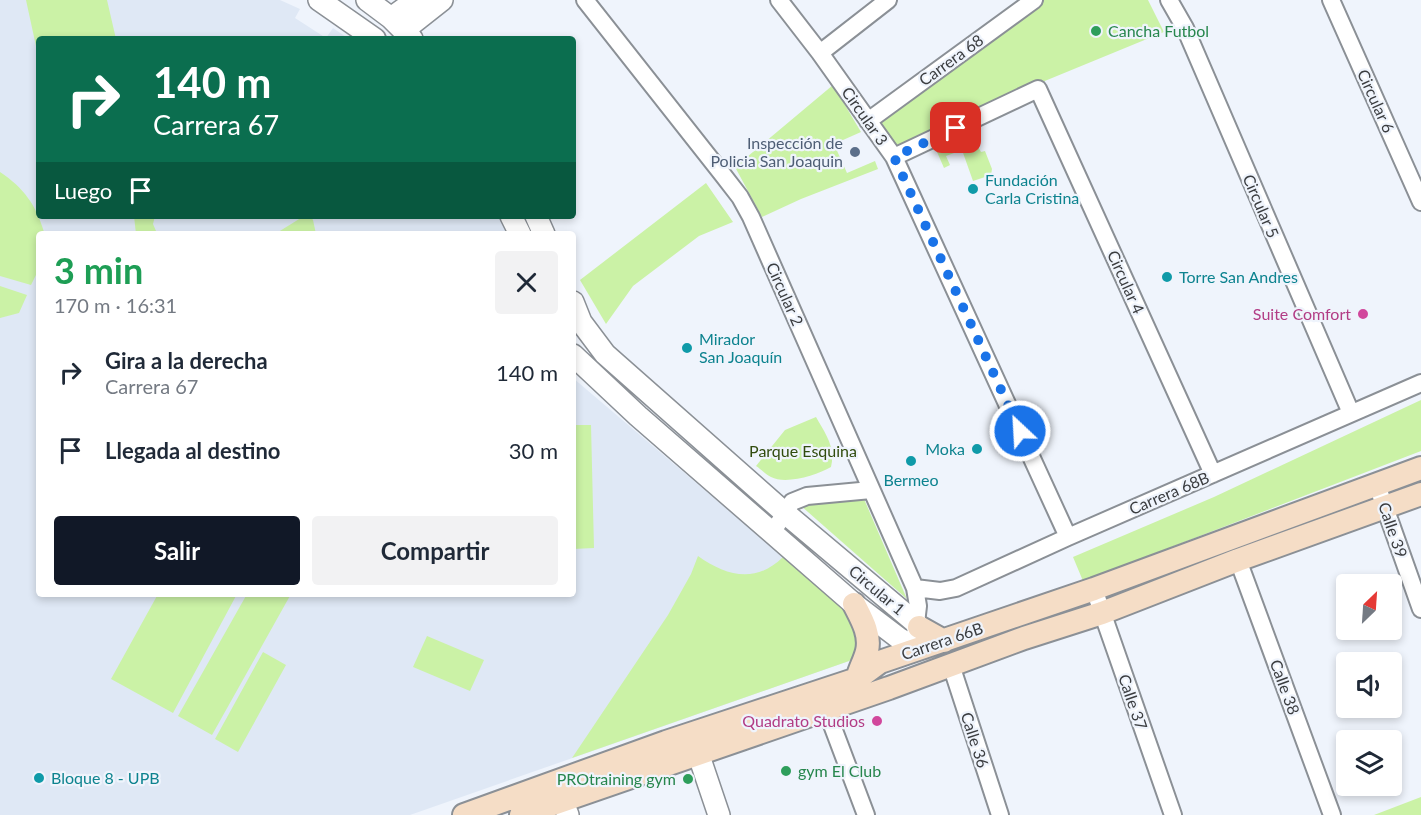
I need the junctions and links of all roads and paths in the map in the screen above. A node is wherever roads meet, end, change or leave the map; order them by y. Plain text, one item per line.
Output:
1 (367, 0) edge
2 (416, 0) edge
3 (442, 0) edge
4 (585, 0) edge
5 (779, 0) edge
6 (888, 0) edge
7 (1034, 0) edge
8 (1169, 0) edge
9 (1331, 0) edge
10 (322, 1) edge
11 (402, 29) edge
12 (371, 36) edge
13 (820, 53) junction
14 (868, 121) junction
15 (894, 157) junction
16 (1421, 201) edge
17 (576, 310) edge
18 (576, 358) edge
19 (1421, 383) edge
20 (1351, 413) junction
21 (1421, 468) edge
22 (1213, 474) junction
23 (1377, 485) junction
24 (871, 490) junction
25 (1421, 494) edge
26 (1385, 508) junction
27 (785, 513) junction
28 (772, 533) junction
29 (1068, 537) junction
30 (1238, 560) junction
31 (915, 588) junction
32 (1094, 589) junction
33 (854, 604) junction
34 (1421, 609) edge
35 (1102, 612) junction
36 (917, 633) junction
37 (951, 665) junction
38 (857, 678) junction
39 (894, 686) junction
40 (826, 709) junction
41 (698, 753) junction
42 (565, 808) edge
43 (464, 815) edge
44 (523, 815) edge
45 (719, 815) edge
46 (866, 815) edge
47 (1000, 815) edge
48 (1173, 815) edge
49 (1332, 815) edge

1 - 11 street
2 - 11 street
3 - 11 street
4 - 24 street, Circular 2
5 - 13 street, Circular 3
6 - 13 street
7 - 14 street, Carrera 68
8 - 20 street, Circular 5
9 - 16 street, Circular 6
10 - 12 street
13 - 14 street, Circular 3
14 - 15 street, Circular 3
15 - 22 street, Circular 4
15 - 29 street, Circular 3
17 - 27 street, Circular 1
18 - 28 street, Circular 1
19 - 20 street, Carrera 68B
20 - 22 street, Carrera 68B
21 - 23 main road, Carrera 66B
22 - 29 street, Carrera 68B
23 - 26 street, Calle 39
23 - 32 main road, Carrera 66B
24 - 27 street
24 - 31 street, Circular 2
25 - 26 main road, Carrera 66B
26 - 30 main road, Carrera 66B
26 - 34 street, Calle 39
27 - 28 street
27 - 36 street, Circular 1
28 - 33 street, Circular 1
29 - 31 street, Carrera 68B
30 - 35 main road, Carrera 66B
30 - 49 street, Calle 38
31 - 36 street, Circular 2
32 - 35 street, Calle 37
32 - 36 main road, Carrera 66B
33 - 36 street, Circular 1
33 - 38 main road
35 - 37 main road, Carrera 66B
35 - 48 street, Calle 37
36 - 37 main road
36 - 38 main road, Carrera 66B
36 - 39 main road
37 - 39 main road, Carrera 66B
37 - 47 street, Calle 36
38 - 43 main road, Carrera 66B
39 - 40 main road, Carrera 66B
40 - 41 main road, Carrera 66B
40 - 46 street
41 - 42 main road, Carrera 66B
41 - 45 street
42 - 44 main road, Carrera 66B

